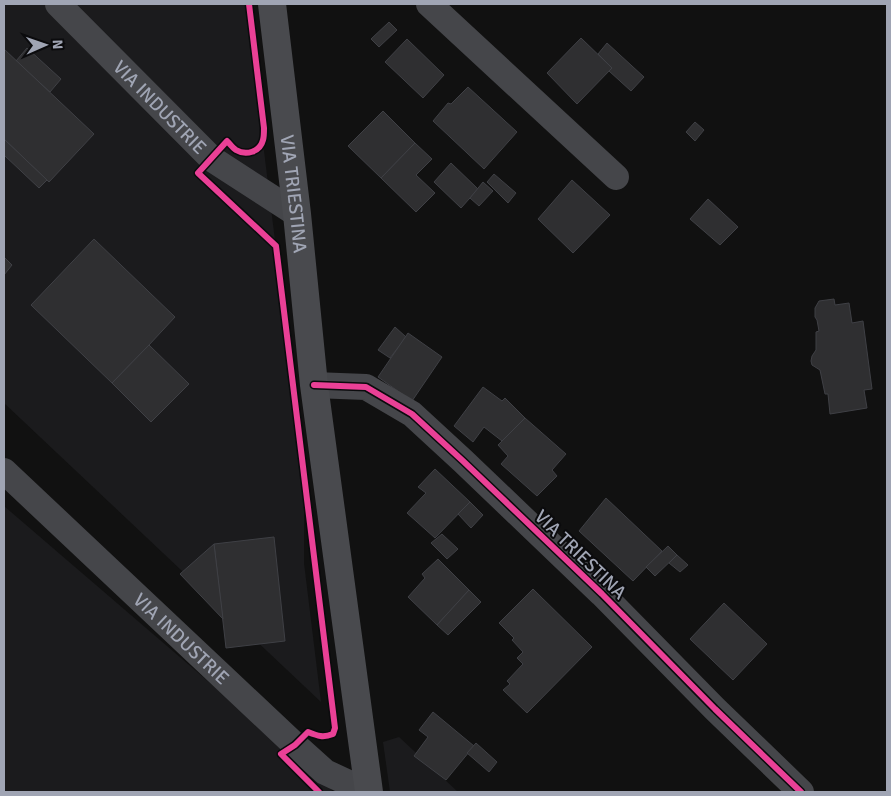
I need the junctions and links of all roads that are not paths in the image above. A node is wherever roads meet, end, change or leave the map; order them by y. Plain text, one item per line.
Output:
1 (58, 4) edge
2 (272, 4) edge
3 (429, 4) edge
4 (616, 177) dead end
5 (297, 214) junction
6 (314, 385) junction
7 (4, 471) edge
8 (368, 792) edge
9 (801, 792) edge

1 - 5 street, VIA INDUSTRIE
2 - 5 main road, VIA TRIESTINA
3 - 4 street
5 - 6 main road, VIA TRIESTINA
6 - 8 main road, VIA TRIESTINA
6 - 9 street, VIA TRIESTINA
7 - 8 street, VIA INDUSTRIE

